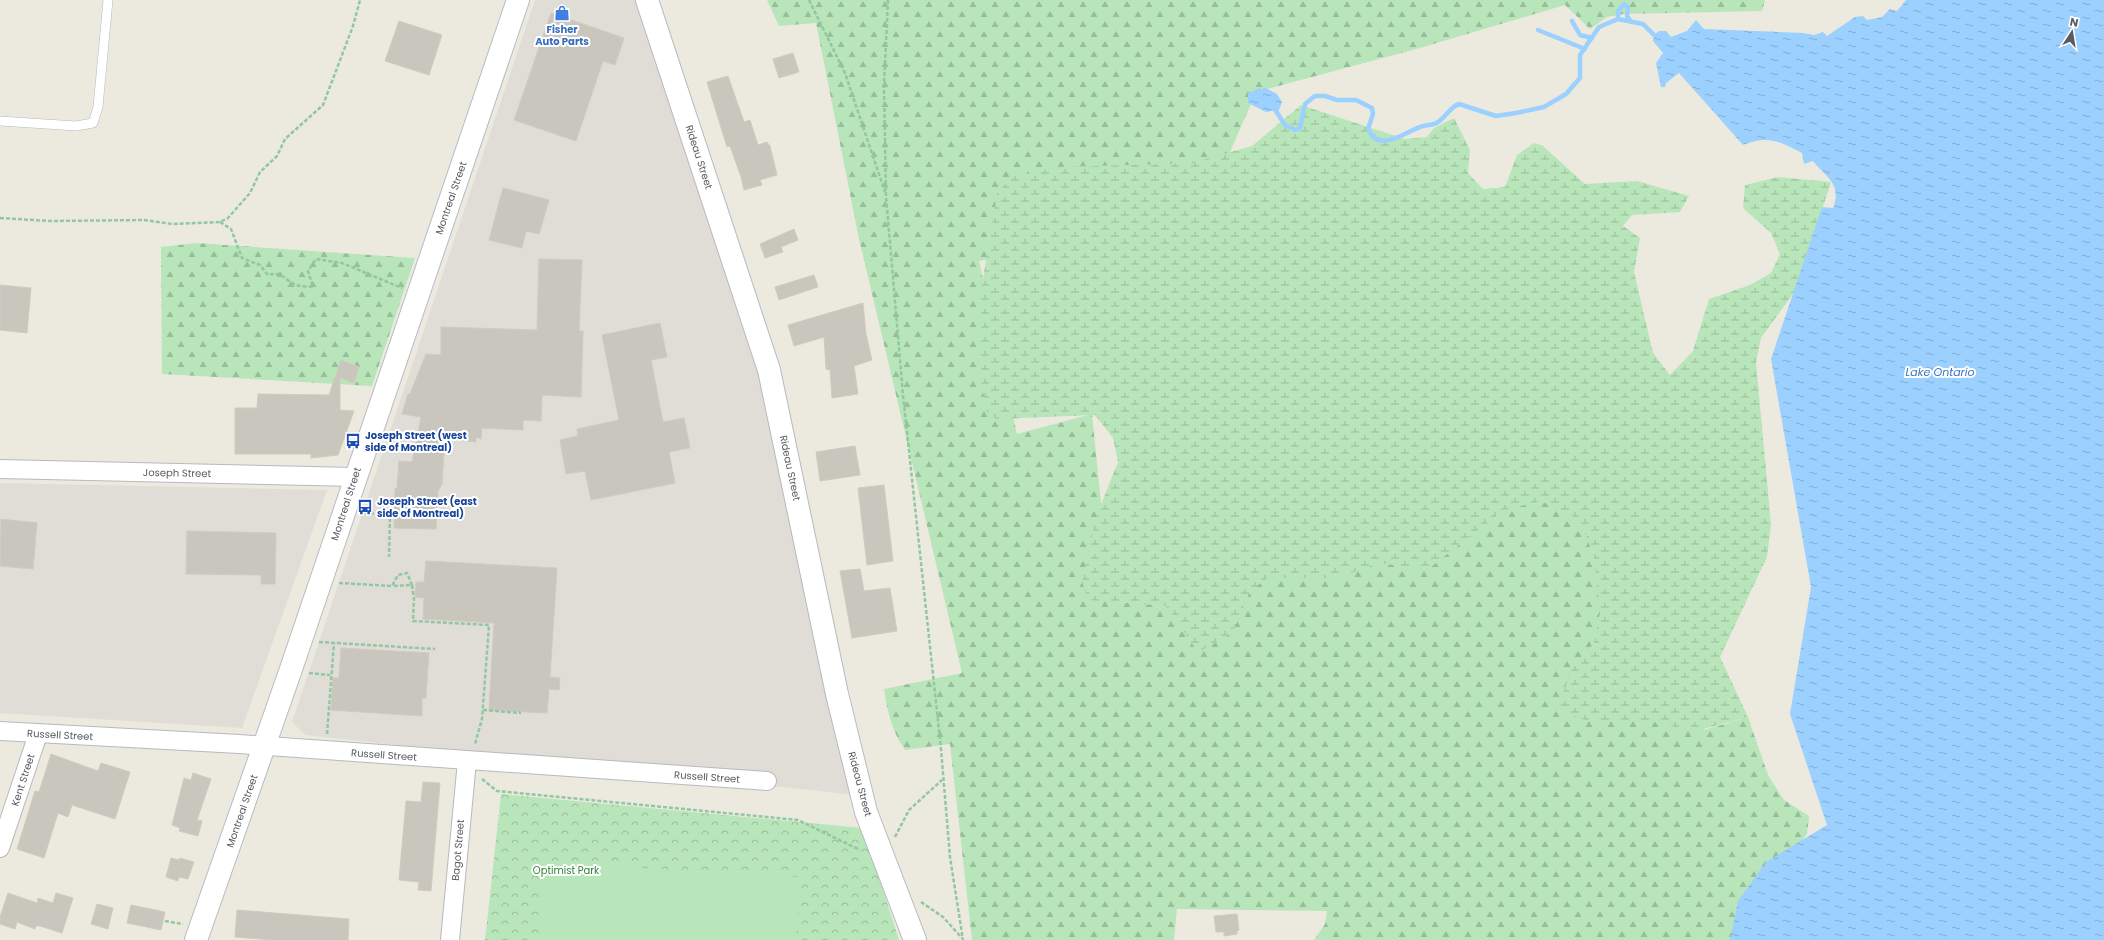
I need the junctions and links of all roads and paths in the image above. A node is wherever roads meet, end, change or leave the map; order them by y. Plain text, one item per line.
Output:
1 (108, 0) edge
2 (360, 0) edge
3 (518, 0) edge
4 (647, 0) edge
5 (809, 0) edge
6 (888, 0) edge
7 (0, 121) edge
8 (886, 196) junction
9 (0, 218) edge
10 (220, 222) junction
11 (418, 293) junction
12 (0, 469) edge
13 (355, 477) junction
14 (344, 512) junction
15 (389, 557) dead end
16 (320, 582) junction
17 (392, 586) junction
18 (412, 586) junction
19 (301, 641) junction
20 (334, 643) junction
21 (434, 649) dead end
22 (483, 710) junction
23 (520, 713) dead end
24 (0, 731) edge
25 (38, 734) junction
26 (265, 747) junction
27 (326, 751) junction
28 (469, 761) junction
29 (942, 780) junction
30 (767, 781) dead end
31 (894, 840) dead end
32 (0, 848) edge
33 (865, 851) dead end
34 (920, 901) dead end
35 (166, 920) dead end
36 (191, 933) edge
37 (963, 939) edge
38 (450, 940) edge
39 (916, 940) edge

1 - 7 lane
2 - 10 path
3 - 11 main road, Montreal Street
4 - 39 main road, Rideau Street
5 - 8 path
6 - 8 path
8 - 29 path
9 - 10 path
10 - 11 path
11 - 13 main road, Montreal Street
12 - 13 street, Joseph Street
13 - 14 main road, Montreal Street
14 - 15 path
14 - 16 main road, Montreal Street
16 - 17 path
16 - 19 main road, Montreal Street
17 - 18 path
17 - 18 path
18 - 22 path
19 - 20 path
19 - 26 main road, Montreal Street
20 - 21 path
20 - 27 path
22 - 23 path
22 - 28 path
24 - 25 street, Russell Street
25 - 26 street, Russell Street
25 - 32 street, Kent Street
26 - 27 street, Russell Street
26 - 36 main road, Montreal Street
27 - 28 street, Russell Street
28 - 30 street, Russell Street
28 - 33 path
28 - 38 street, Bagot Street
29 - 31 path
29 - 37 path
34 - 37 path
35 - 36 path

